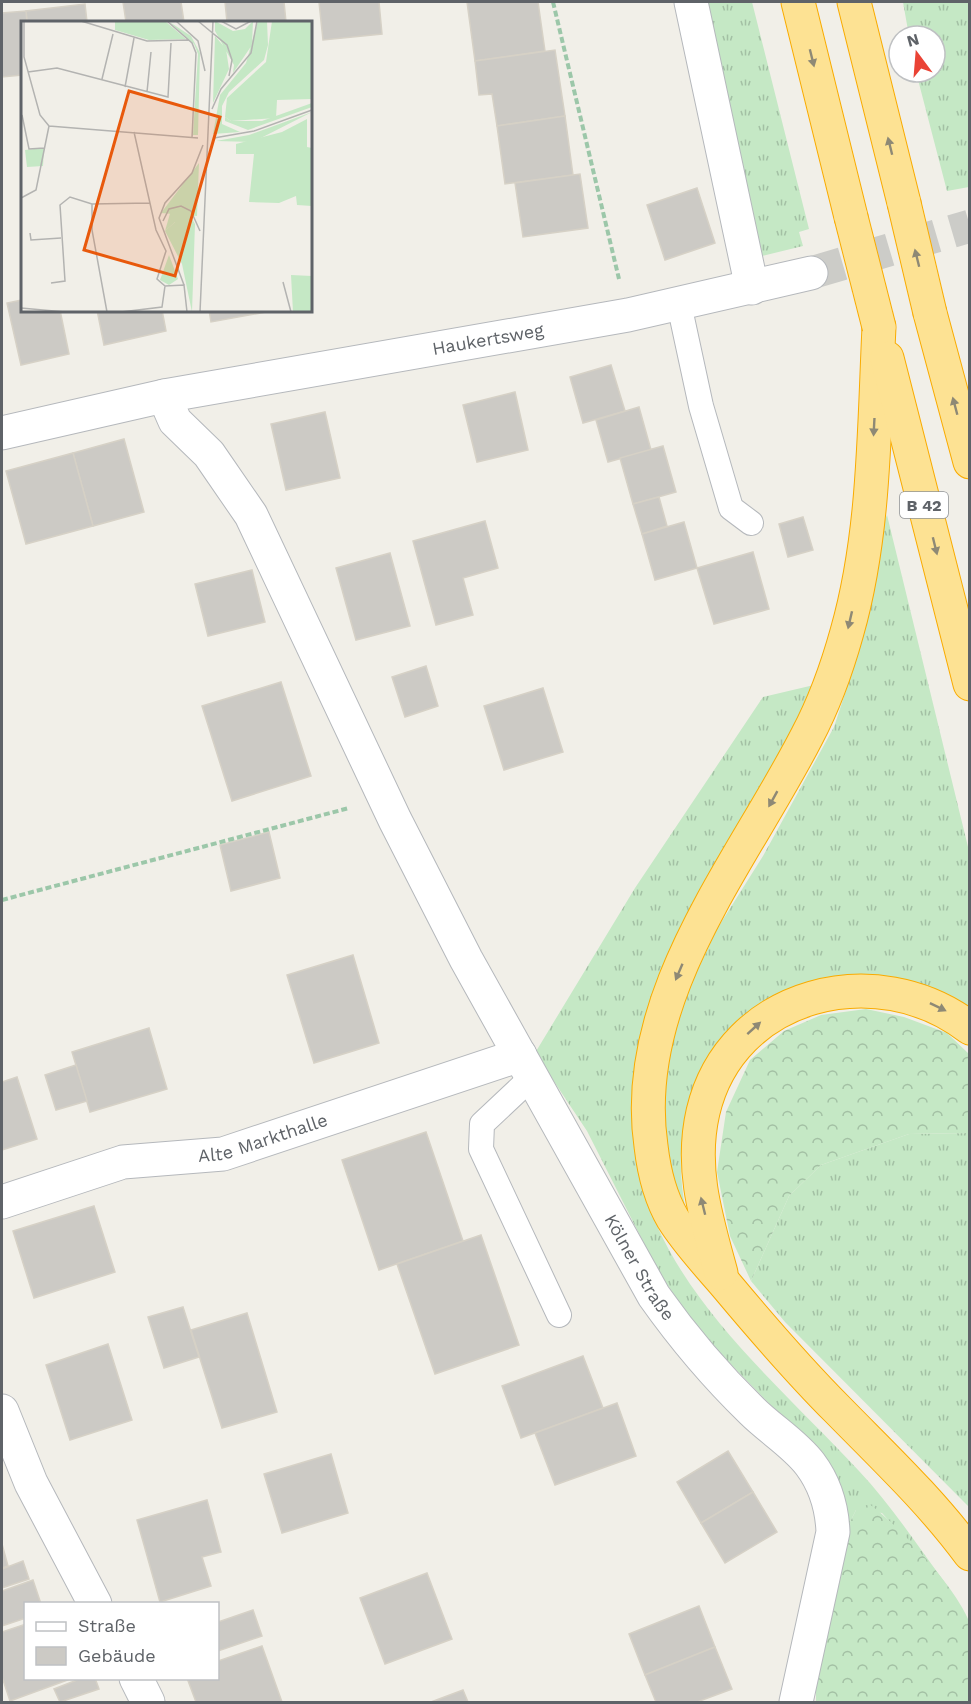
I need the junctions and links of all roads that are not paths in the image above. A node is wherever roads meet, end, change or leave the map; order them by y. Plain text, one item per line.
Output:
1 (691, 2) edge
2 (798, 2) edge
3 (857, 7) edge
4 (811, 273) tunnel mouth
5 (752, 288) junction
6 (679, 304) junction
7 (879, 327) junction
8 (164, 396) junction
9 (2, 434) edge
10 (969, 462) edge
11 (751, 523) dead end
12 (969, 684) edge
13 (969, 1028) edge
14 (526, 1066) junction
15 (2, 1202) edge
16 (724, 1283) junction
17 (559, 1314) dead end
18 (2, 1411) edge
19 (969, 1554) edge
20 (94, 1602) edge
21 (137, 1680) edge
22 (148, 1702) edge
23 (796, 1702) edge

1 - 5 street
2 -> 7 highway, B 42, bridge
10 -> 3 highway, bridge
4 - 5 street, Haukertsweg
5 - 6 street, Haukertsweg
6 - 8 street, Haukertsweg
6 - 11 lane
7 -> 12 highway, B 42
7 -> 16 highway
8 - 9 street, Haukertsweg
8 - 14 street, Kölner Straße
16 -> 13 highway
14 - 15 street, Alte Markthalle
14 - 17 lane
14 - 23 street, Kölner Straße
16 - 19 highway
18 - 20 street
21 - 22 street

